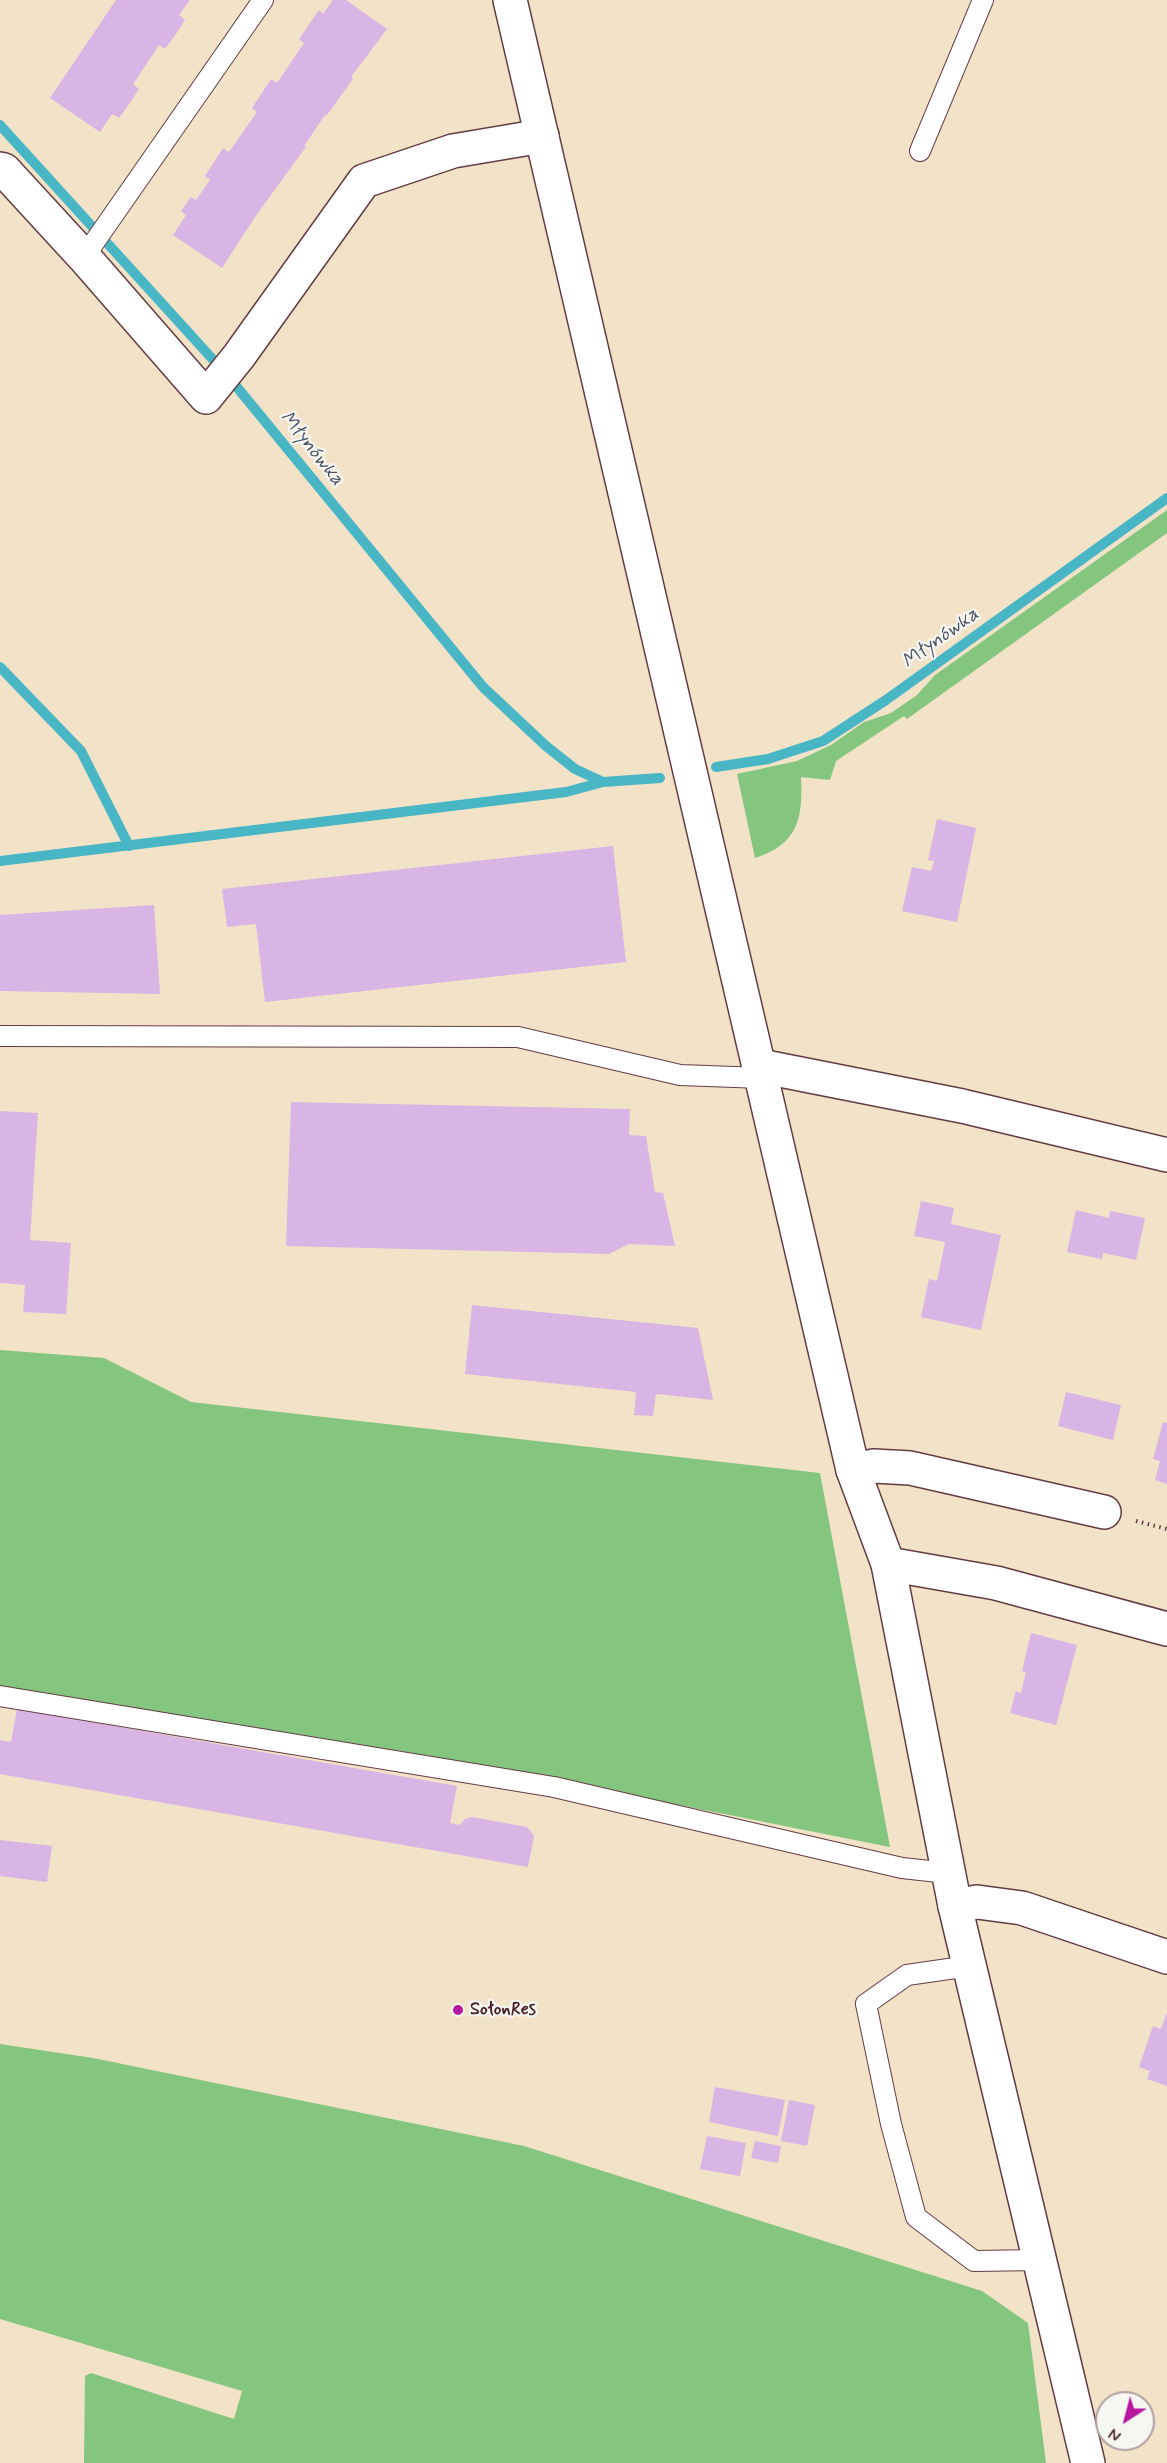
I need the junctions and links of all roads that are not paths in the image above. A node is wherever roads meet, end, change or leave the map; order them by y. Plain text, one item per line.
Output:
1 (263, 0) edge
2 (510, 0) edge
3 (982, 0) edge
4 (542, 136) junction
5 (920, 151) dead end
6 (0, 170) edge
7 (84, 257) junction
8 (0, 1036) edge
9 (761, 1072) junction
10 (1167, 1155) edge
11 (853, 1470) junction
12 (1104, 1512) dead end
13 (888, 1564) junction
14 (1167, 1629) edge
15 (0, 1696) edge
16 (948, 1872) junction
17 (955, 1906) junction
18 (1167, 1958) edge
19 (969, 1966) junction
20 (1040, 2260) junction
21 (1088, 2463) edge

1 - 7 lane
2 - 4 street
3 - 5 lane
4 - 7 street
4 - 9 street
6 - 7 street
8 - 9 lane
9 - 10 street
9 - 11 street
11 - 12 street
11 - 13 street
13 - 14 street
13 - 16 street
15 - 16 lane
16 - 17 street
17 - 18 street
17 - 19 street
19 - 20 street
19 - 20 lane
20 - 21 street

